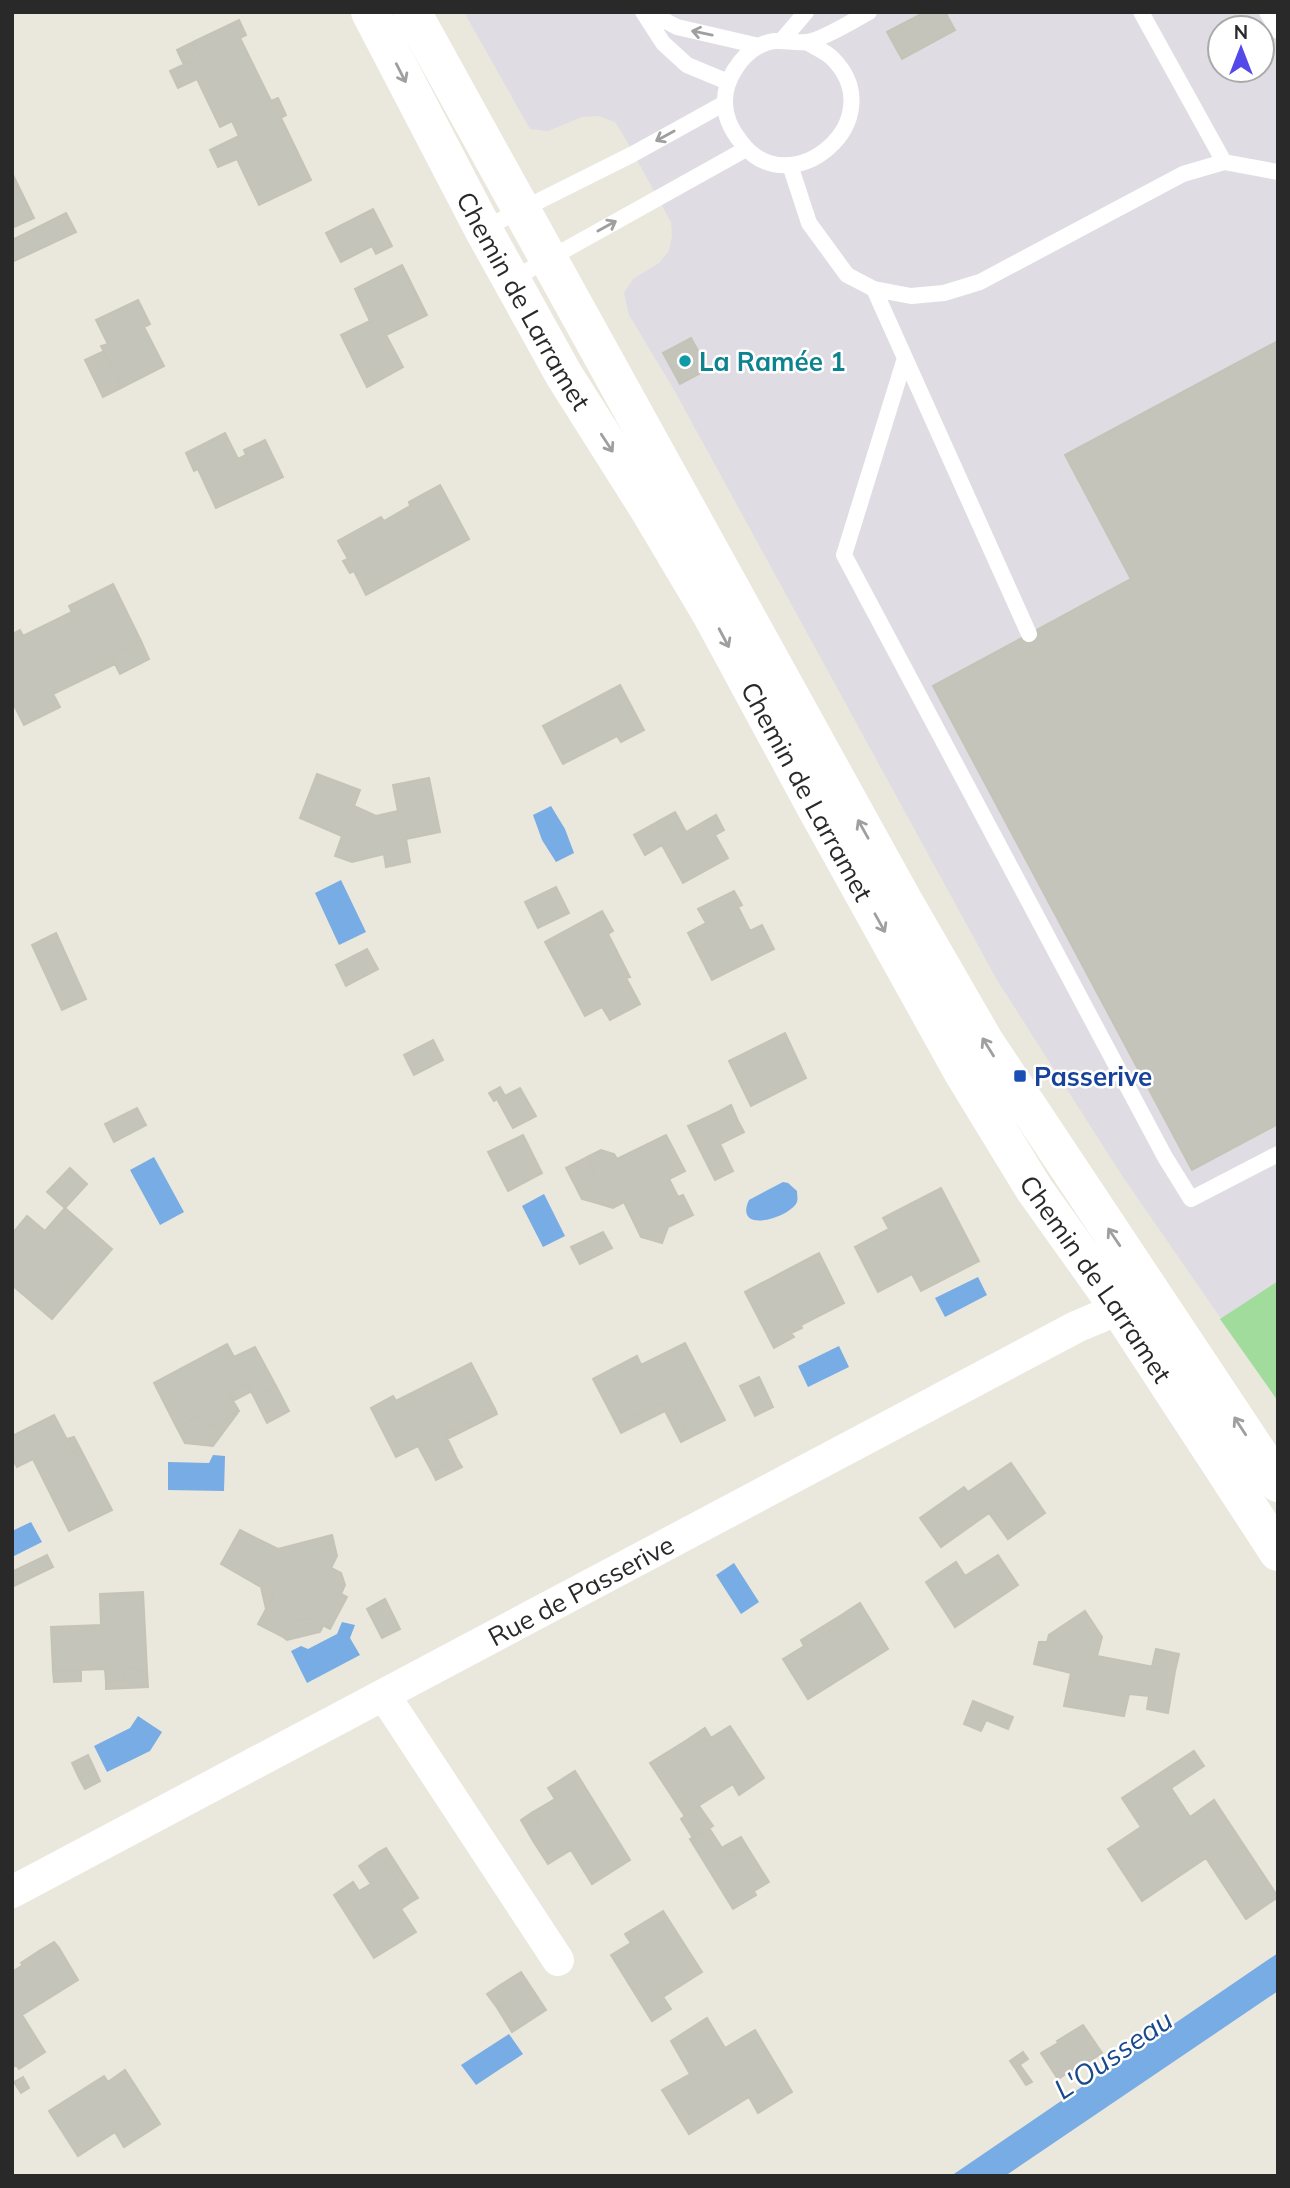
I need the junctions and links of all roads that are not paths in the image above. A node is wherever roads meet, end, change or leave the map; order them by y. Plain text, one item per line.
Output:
1 (370, 12) edge
2 (412, 12) edge
3 (643, 12) edge
4 (648, 12) edge
5 (806, 12) edge
6 (869, 12) edge
7 (1140, 12) edge
8 (1267, 12) edge
9 (1278, 31) edge
10 (783, 39) junction
11 (808, 43) junction
12 (759, 46) junction
13 (728, 82) junction
14 (724, 103) junction
15 (746, 149) junction
16 (1224, 162) junction
17 (790, 165) junction
18 (1278, 172) edge
19 (520, 211) junction
20 (483, 229) junction
21 (547, 260) junction
22 (511, 280) junction
23 (874, 289) junction
24 (905, 358) junction
25 (1029, 634) dead end
26 (1278, 1154) edge
27 (1133, 1297) junction
28 (1278, 1483) edge
29 (1278, 1552) edge
30 (384, 1695) junction
31 (12, 1892) edge
32 (558, 1960) dead end

1 -> 20 main road, Chemin de Larramet
2 - 19 main road, Chemin de Larramet
3 - 13 lane
12 -> 4 lane
5 - 10 lane
6 - 11 lane
7 - 16 lane
8 - 9 lane
10 - 11 lane
10 - 12 lane
11 - 17 lane
12 - 13 lane
13 - 14 lane
14 - 15 lane
14 -> 19 lane
15 - 17 lane
21 -> 15 lane
16 - 18 lane
16 - 23 lane
17 - 23 lane
19 - 20 lane
19 - 21 main road, Chemin de Larramet
20 - 22 main road, Chemin de Larramet
21 - 22 lane
27 -> 21 main road, Chemin de Larramet
22 -> 27 main road, Chemin de Larramet
23 - 24 lane
24 - 25 lane
24 - 26 lane
28 -> 27 main road, Chemin de Larramet
27 - 29 main road, Chemin de Larramet
27 - 30 street, Rue de Passerive
30 - 31 street, Rue de Passerive
30 - 32 street

